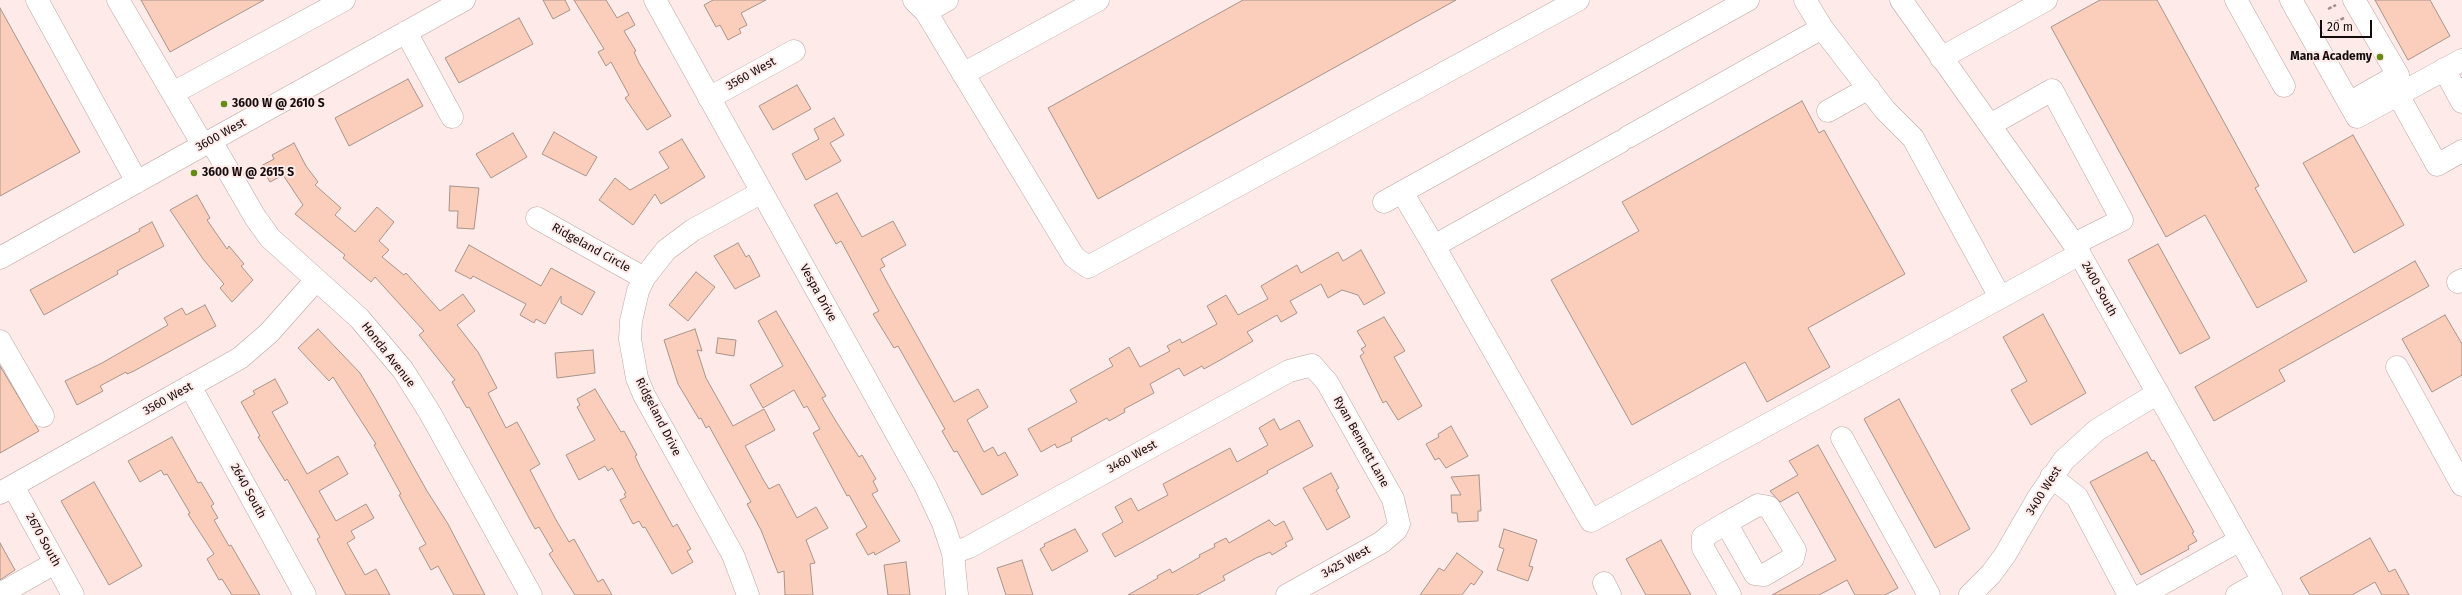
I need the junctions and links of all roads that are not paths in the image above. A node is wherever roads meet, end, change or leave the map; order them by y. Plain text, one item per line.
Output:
1 (37, 0) edge
2 (118, 0) edge
3 (344, 0) edge
4 (464, 0) edge
5 (654, 0) edge
6 (947, 0) edge
7 (1098, 0) edge
8 (1578, 0) edge
9 (1748, 0) edge
10 (1805, 0) edge
11 (1900, 0) edge
12 (2046, 0) edge
13 (2236, 0) edge
14 (2291, 0) edge
15 (2354, 0) edge
16 (920, 6) edge
17 (1822, 28) junction
18 (406, 32) junction
19 (794, 51) dead end
20 (1941, 58) junction
21 (2453, 64) edge
22 (963, 74) junction
23 (2284, 86) dead end
24 (1868, 88) junction
25 (173, 93) junction
26 (2398, 95) junction
27 (709, 98) junction
28 (2462, 102) edge
29 (2349, 103) junction
30 (1828, 111) dead end
31 (452, 117) dead end
32 (1990, 125) junction
33 (207, 143) junction
34 (2462, 152) edge
35 (137, 182) junction
36 (762, 192) junction
37 (537, 218) dead end
38 (1434, 246) junction
39 (2077, 249) junction
40 (0, 258) edge
41 (644, 278) junction
42 (316, 280) junction
43 (2000, 297) junction
44 (0, 341) edge
45 (1312, 365) joint
46 (2397, 367) dead end
47 (190, 386) junction
48 (2158, 393) junction
49 (42, 416) dead end
50 (1842, 438) dead end
51 (2051, 478) junction
52 (2462, 485) edge
53 (6, 489) edge
54 (1726, 523) dead end
55 (1400, 524) joint
56 (2240, 540) junction
57 (953, 553) junction
58 (55, 563) junction
59 (2266, 588) edge
60 (0, 594) edge
61 (73, 595) edge
62 (305, 595) edge
63 (531, 595) edge
64 (748, 595) edge
65 (957, 595) edge
66 (1287, 595) edge
67 (1730, 595) edge
68 (1929, 595) edge
69 (1970, 595) edge
70 (2129, 595) edge
71 (2142, 595) edge
72 (2237, 595) edge

1 - 35 street
2 - 25 street, Honda Avenue
3 - 25 street
4 - 18 street, 3600 West
5 - 27 street, Vespa Drive
6 - 16 street
7 - 22 street
8 - 22 street
9 - 38 street
10 - 17 street
11 - 20 street, 2400 South
12 - 20 street
13 - 23 street
14 - 29 street
15 - 29 street
16 - 22 street
17 - 24 street
17 - 38 street
18 - 31 street
18 - 33 street, 3600 West
19 - 27 street, 3560 West
20 - 32 street, 2400 South
21 - 26 street
21 - 28 street
24 - 30 street
24 - 43 street
25 - 33 street, Honda Avenue
26 - 29 street
26 - 34 street
27 - 36 street, Vespa Drive
32 - 39 street, 2400 South
32 - 39 street
33 - 35 street, 3600 West
33 - 42 street, Honda Avenue
35 - 40 street, 3600 West
36 - 41 street, Ridgeland Drive
36 - 57 street, Vespa Drive
37 - 41 street, Ridgeland Circle
38 - 43 street
39 - 43 street
39 - 48 street, 2400 South
41 - 64 street, Ridgeland Drive
42 - 47 street, 3560 West
42 - 63 street, Honda Avenue
44 - 49 street
45 - 55 street, Ryan Bennett Lane
45 - 57 street, 3460 West
46 - 52 street
47 - 53 street, 3560 West
47 - 62 street, 2640 South
48 - 51 street, 3400 West
48 - 56 street, 2400 South
50 - 68 street
51 - 69 street, 3400 West
51 - 70 street
53 - 58 street, 2670 South
54 - 67 street
55 - 66 street, 3425 West
56 - 59 street, 2400 South
56 - 71 street
57 - 65 street, Vespa Drive
58 - 60 street
58 - 61 street, 2670 South
59 - 72 street

